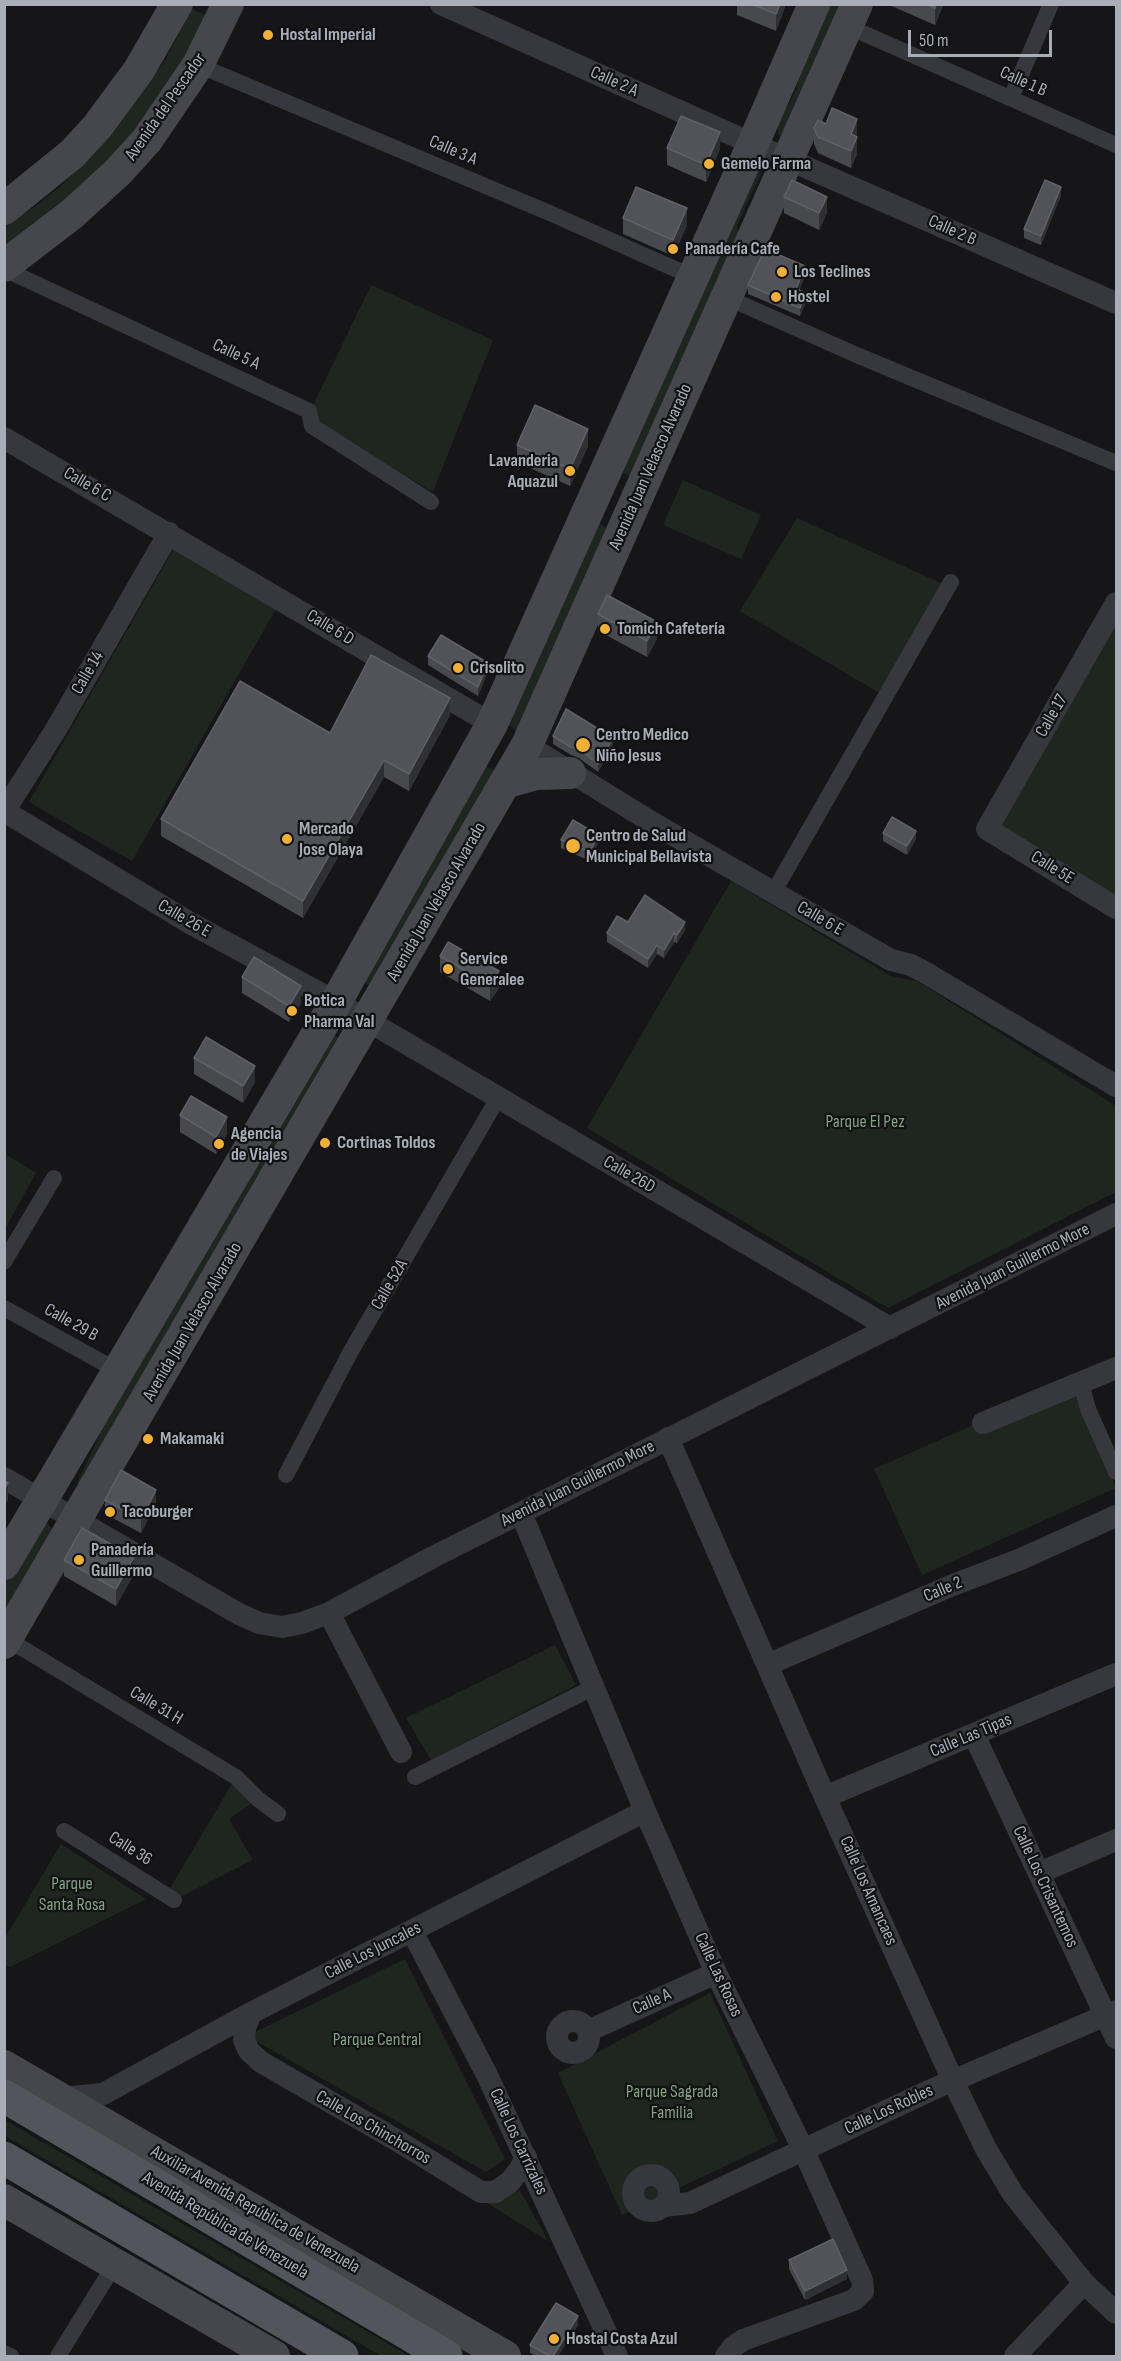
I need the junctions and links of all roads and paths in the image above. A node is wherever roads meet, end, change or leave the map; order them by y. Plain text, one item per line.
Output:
1 (177, 4) edge
2 (228, 4) edge
3 (441, 4) edge
4 (1051, 4) edge
5 (811, 5) edge
6 (852, 15) edge
7 (198, 65) junction
8 (1011, 98) junction
9 (753, 144) junction
10 (1116, 145) edge
11 (788, 160) junction
12 (4, 209) edge
13 (4, 267) edge
14 (693, 277) junction
15 (728, 298) junction
16 (1116, 303) edge
17 (4, 438) edge
18 (1116, 463) edge
19 (599, 484) junction
20 (636, 500) junction
21 (431, 502) dead end
22 (169, 533) junction
23 (951, 582) dead end
24 (1116, 603) edge
25 (488, 730) junction
26 (518, 762) junction
27 (570, 773) junction
28 (4, 811) edge
29 (987, 828) joint
30 (773, 893) junction
31 (1116, 908) edge
32 (336, 1002) junction
33 (368, 1021) junction
34 (1116, 1086) edge
35 (498, 1098) junction
36 (54, 1178) dead end
37 (1116, 1214) edge
38 (4, 1262) edge
39 (4, 1308) edge
40 (890, 1328) junction
41 (1116, 1368) edge
42 (118, 1371) junction
43 (1081, 1383) junction
44 (983, 1424) dead end
45 (668, 1438) junction
46 (1116, 1472) edge
47 (286, 1475) dead end
48 (4, 1478) edge
49 (43, 1500) junction
50 (522, 1513) junction
51 (1116, 1516) edge
52 (76, 1519) junction
53 (4, 1564) edge
54 (329, 1613) junction
55 (6, 1641) edge
56 (769, 1664) junction
57 (1116, 1674) edge
58 (594, 1687) junction
59 (975, 1735) junction
60 (401, 1752) dead end
61 (415, 1778) dead end
62 (825, 1797) junction
63 (645, 1812) junction
64 (278, 1814) dead end
65 (64, 1831) dead end
66 (1116, 1840) edge
67 (1039, 1873) junction
68 (174, 1900) dead end
69 (412, 1931) junction
70 (716, 1973) junction
71 (251, 2013) junction
72 (1111, 2013) edge
73 (588, 2031) dead end
74 (1116, 2038) edge
75 (4, 2066) edge
76 (952, 2081) junction
77 (4, 2096) edge
78 (105, 2109) junction
79 (803, 2149) junction
80 (526, 2157) junction
81 (4, 2158) edge
82 (4, 2200) edge
83 (663, 2206) dead end
84 (115, 2264) junction
85 (1084, 2283) junction
86 (1116, 2313) edge
87 (4, 2353) edge
88 (11, 2356) edge
89 (58, 2356) edge
90 (274, 2356) edge
91 (342, 2356) edge
92 (446, 2356) edge
93 (505, 2356) edge
94 (616, 2356) edge
95 (726, 2356) edge
96 (1015, 2356) edge

1 - 12 main road
2 - 7 main road, Avenida del Pescador
3 - 9 street, Calle 2 A
4 - 8 street
5 - 9 main road
6 - 8 street, Calle 1 B
6 - 11 main road, Avenida Juan Velasco Alvarado
7 - 13 main road, Avenida del Pescador
7 - 14 street, Calle 3 A
8 - 10 street, Calle 1 B
9 - 11 street, Calle 2 A
9 - 14 main road
11 - 15 main road, Avenida Juan Velasco Alvarado
11 - 16 street, Calle 2 B
13 - 21 street, Calle 5 A
14 - 19 main road
15 - 18 street
15 - 20 main road, Avenida Juan Velasco Alvarado
17 - 22 street, Calle 6 C
19 - 20 main road
19 - 25 main road
20 - 26 main road, Avenida Juan Velasco Alvarado
22 - 25 street, Calle 6 D
22 - 28 street, Calle 14
23 - 30 street
24 - 29 street, Calle 17
25 - 26 main road
25 - 32 main road
26 - 27 street, Calle 6 E
26 - 27 main road
26 - 33 main road, Avenida Juan Velasco Alvarado
27 - 30 street, Calle 6 E
28 - 32 street, Calle 26 E
29 - 31 street, Calle 5E
30 - 34 street, Calle 6 E
32 - 33 street, Calle 26 E
32 - 42 main road
33 - 35 street, Calle 26D
33 - 52 main road, Avenida Juan Velasco Alvarado
35 - 40 street, Calle 26D
35 - 47 street, Calle 52A
36 - 38 street
37 - 40 street, Avenida Juan Guillermo More
39 - 42 street, Calle 29 B
40 - 45 street, Avenida Juan Guillermo More
41 - 43 street
42 - 49 main road
43 - 44 street
43 - 46 street
45 - 50 street, Avenida Juan Guillermo More
45 - 56 street, Calle Los Amancaes
48 - 49 street, Avenida Juan Guillermo More
49 - 52 street, Avenida Juan Guillermo More
49 - 53 main road
50 - 54 street, Avenida Juan Guillermo More
50 - 58 street, Calle Las Rosas
51 - 56 street, Calle 2
52 - 54 street, Avenida Juan Guillermo More
52 - 55 main road, Avenida Juan Velasco Alvarado
54 - 60 street
55 - 64 street, Calle 31 H
56 - 62 street, Calle Los Amancaes
57 - 59 street, Calle Las Tipas
58 - 61 street
58 - 63 street, Calle Las Rosas
59 - 62 street, Calle Las Tipas
59 - 67 street, Calle Los Crisantemos
62 - 76 street, Calle Los Amancaes
63 - 69 street, Calle Los Juncales
63 - 70 street, Calle Las Rosas
65 - 68 street, Calle 36
66 - 67 street
67 - 72 street, Calle Los Crisantemos
69 - 71 street, Calle Los Juncales
69 - 80 street, Calle Los Carrizales
70 - 73 street, Calle A
70 - 79 street, Calle Las Rosas
71 - 78 street, Calle Los Juncales
71 - 80 street, Calle Los Chinchorros
72 - 74 street, Calle Los Crisantemos
72 - 76 street, Calle Los Robles
75 - 78 main road, Auxiliar Avenida República de Venezuela
76 - 79 street, Calle Los Robles
76 - 85 street, Calle Los Amancaes
77 - 92 main road, Avenida República de Venezuela
78 - 93 main road, Auxiliar Avenida República de Venezuela
79 - 83 street, Calle Los Robles
79 - 95 street, Calle Las Rosas
80 - 94 street, Calle Los Carrizales
81 - 91 main road
82 - 84 main road
84 - 89 street
84 - 90 main road
85 - 86 street, Calle Los Amancaes
85 - 96 street
87 - 88 street

